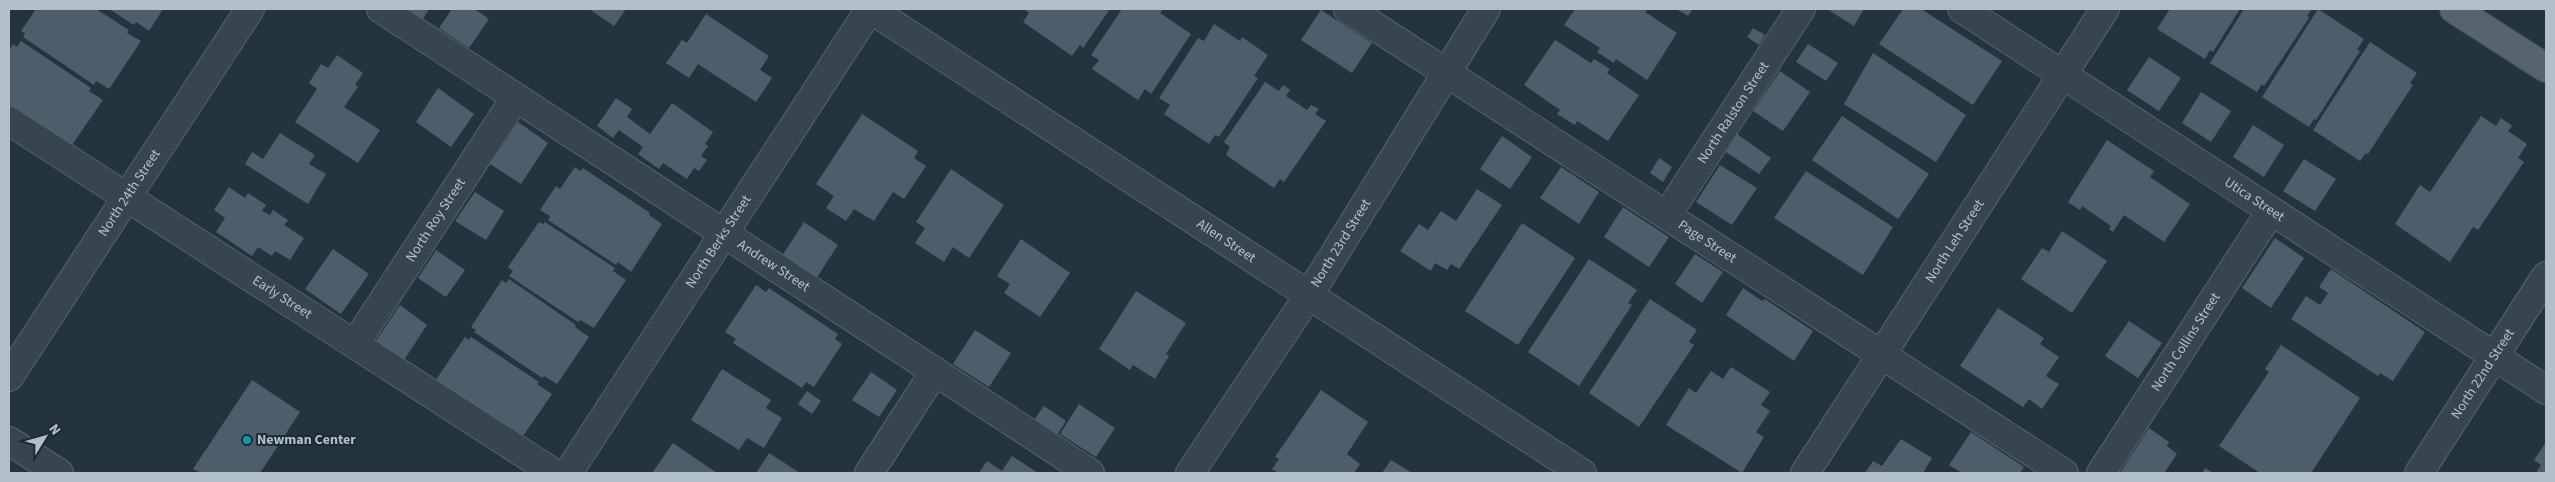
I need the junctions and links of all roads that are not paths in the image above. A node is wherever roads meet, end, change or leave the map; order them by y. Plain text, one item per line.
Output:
1 (250, 9) edge
2 (381, 9) edge
3 (870, 9) edge
4 (1348, 9) edge
5 (1486, 9) edge
6 (1801, 9) edge
7 (1962, 9) edge
8 (2105, 9) edge
9 (2454, 9) edge
10 (2546, 68) edge
11 (1446, 72) junction
12 (2062, 75) junction
13 (516, 96) junction
14 (9, 121) edge
15 (126, 197) junction
16 (2270, 211) junction
17 (1667, 215) junction
18 (725, 234) junction
19 (2546, 276) edge
20 (1309, 295) junction
21 (355, 344) junction
22 (1882, 354) junction
23 (2495, 357) junction
24 (935, 371) junction
25 (9, 377) edge
26 (2546, 390) edge
27 (9, 441) edge
28 (58, 473) edge
29 (554, 473) edge
30 (568, 473) edge
31 (869, 473) edge
32 (1090, 473) edge
33 (1190, 473) edge
34 (1582, 473) edge
35 (1805, 473) edge
36 (2064, 473) edge
37 (2101, 473) edge
38 (2419, 473) edge

1 - 15 street, North 24th Street
2 - 13 street, Andrew Street
3 - 18 street, North Berks Street
3 - 20 street, Allen Street
4 - 11 street, Page Street
5 - 11 street, North 23rd Street
6 - 17 street, North Ralston Street
7 - 12 street, Utica Street
8 - 12 street, North Leh Street
9 - 10 main road
11 - 17 street, Page Street
11 - 20 street, North 23rd Street
12 - 16 street, Utica Street
12 - 22 street, North Leh Street
13 - 18 street, Andrew Street
13 - 21 street, North Roy Street
14 - 15 street, Early Street
15 - 21 street, Early Street
15 - 25 street, North 24th Street
16 - 23 street, Utica Street
16 - 37 street, North Collins Street
17 - 22 street, Page Street
18 - 24 street, Andrew Street
18 - 30 street, North Berks Street
19 - 23 street, North 22nd Street
20 - 33 street, North 23rd Street
20 - 34 street, Allen Street
21 - 29 street, Early Street
22 - 35 street, North Leh Street
22 - 36 street, Page Street
23 - 26 street, Utica Street
23 - 38 street, North 22nd Street
24 - 31 street
24 - 32 street, Andrew Street
27 - 28 street

